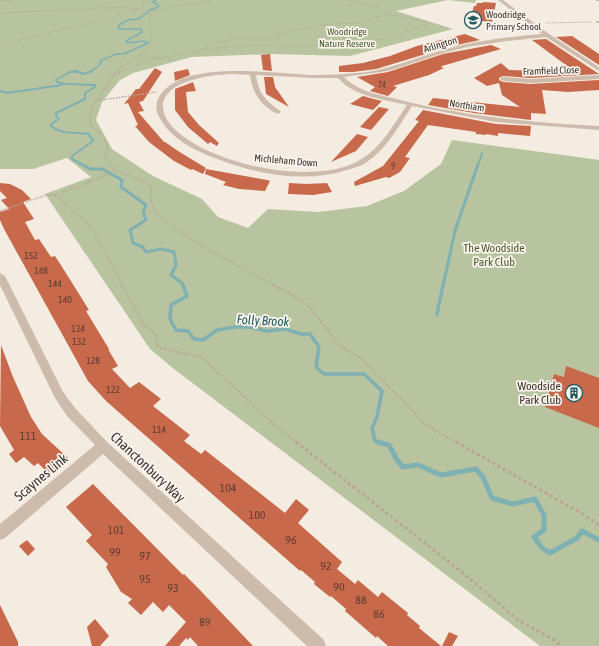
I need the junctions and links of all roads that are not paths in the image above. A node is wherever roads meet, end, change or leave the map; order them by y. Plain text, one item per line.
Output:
1 (500, 0) edge
2 (546, 35) junction
3 (599, 69) edge
4 (253, 73) junction
5 (340, 76) junction
6 (599, 77) edge
7 (503, 79) dead end
8 (410, 105) junction
9 (278, 112) dead end
10 (599, 128) edge
11 (0, 276) edge
12 (103, 446) junction
13 (0, 533) edge
14 (318, 646) edge

1 - 2 street
2 - 3 street
2 - 5 street, Arlington
4 - 5 street
4 - 8 street, Michleham Down
4 - 9 street
5 - 8 street, Northiam
6 - 7 street, Framfield Close
8 - 10 street, Northiam
11 - 12 street, Chanctonbury Way
12 - 13 street, Scaynes Link
12 - 14 street, Chanctonbury Way

